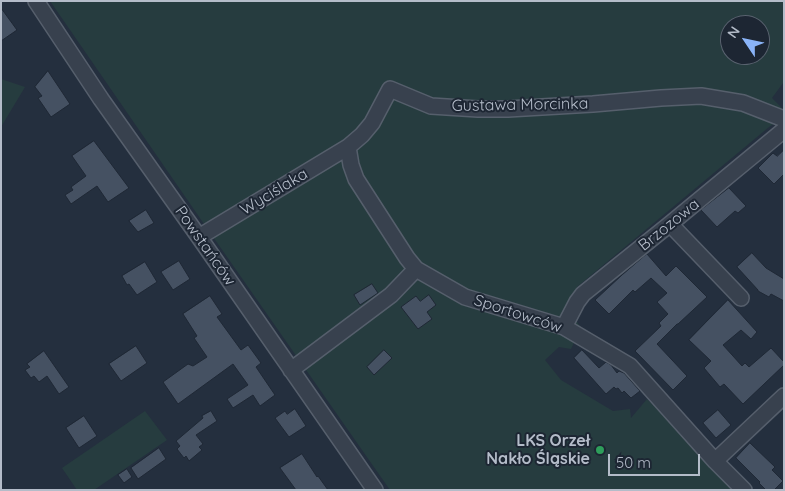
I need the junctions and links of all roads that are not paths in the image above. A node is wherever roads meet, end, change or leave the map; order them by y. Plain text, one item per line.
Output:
1 (36, 1) edge
2 (784, 119) edge
3 (784, 130) edge
4 (348, 147) junction
5 (670, 224) junction
6 (199, 237) junction
7 (416, 269) junction
8 (741, 298) dead end
9 (564, 327) junction
10 (292, 370) junction
11 (784, 396) edge
12 (715, 461) junction
13 (375, 490) edge
14 (744, 490) edge

1 - 6 street, Powstańców
2 - 4 street, Gustawa Morcinka
3 - 5 street, Brzozowa
4 - 6 street, Wyciślaka
4 - 7 street
5 - 8 street
5 - 9 street, Brzozowa
6 - 10 street, Powstańców
7 - 9 street, Sportowców
7 - 10 street
9 - 12 street, Sportowców
10 - 13 street, Powstańców
11 - 12 street
12 - 14 street, Sportowców

